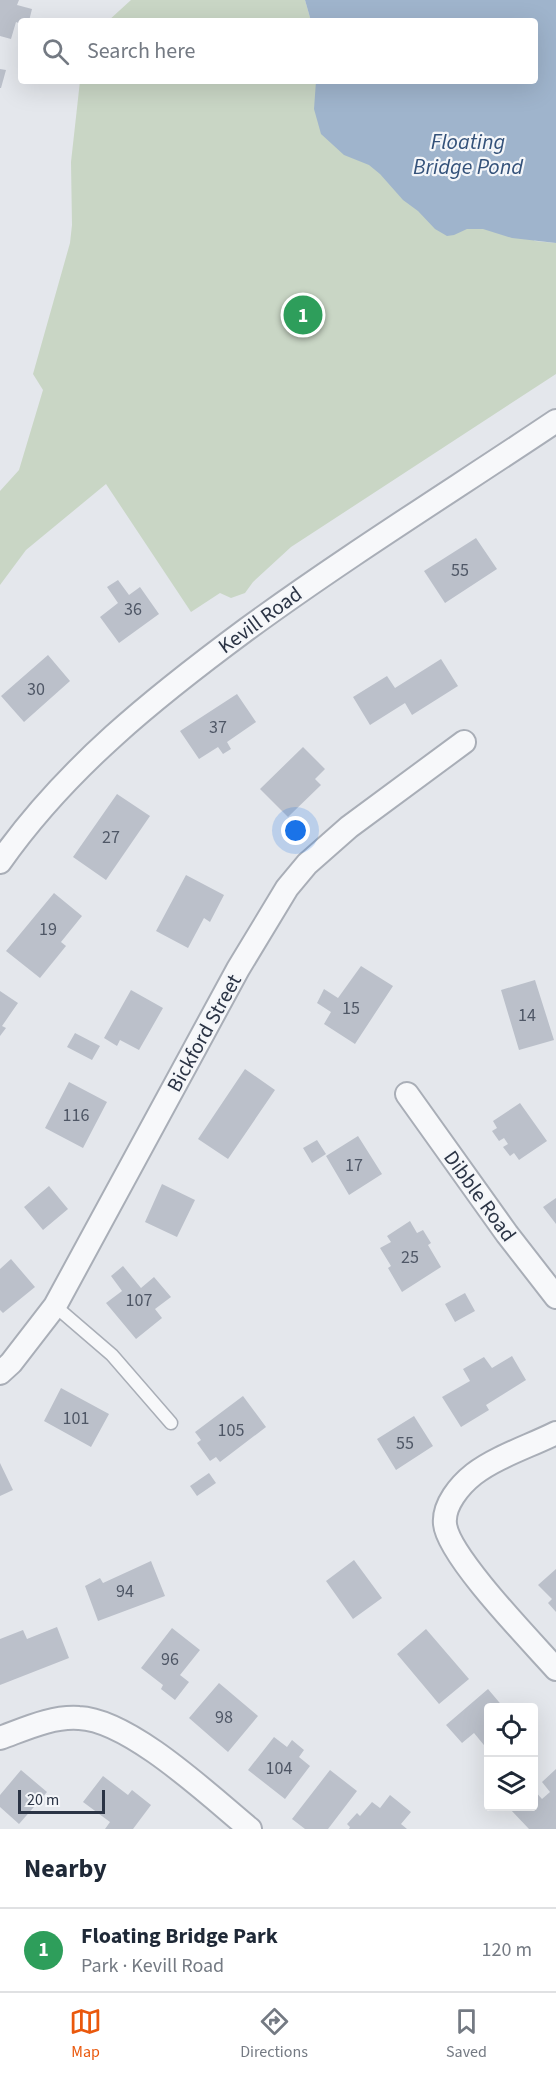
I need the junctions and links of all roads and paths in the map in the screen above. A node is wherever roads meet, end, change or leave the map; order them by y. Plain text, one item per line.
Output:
1 (556, 421) edge
2 (464, 742) dead end
3 (0, 862) edge
4 (407, 1094) dead end
5 (556, 1297) edge
6 (55, 1306) junction
7 (1, 1369) edge
8 (171, 1423) dead end
9 (556, 1433) edge
10 (556, 1669) edge
11 (0, 1738) edge
12 (250, 1829) edge

1 - 3 street, Kevill Road
2 - 6 street, Bickford Street
4 - 5 street, Dibble Road
6 - 7 street, Bickford Street
6 - 8 lane
9 - 10 street
11 - 12 street

